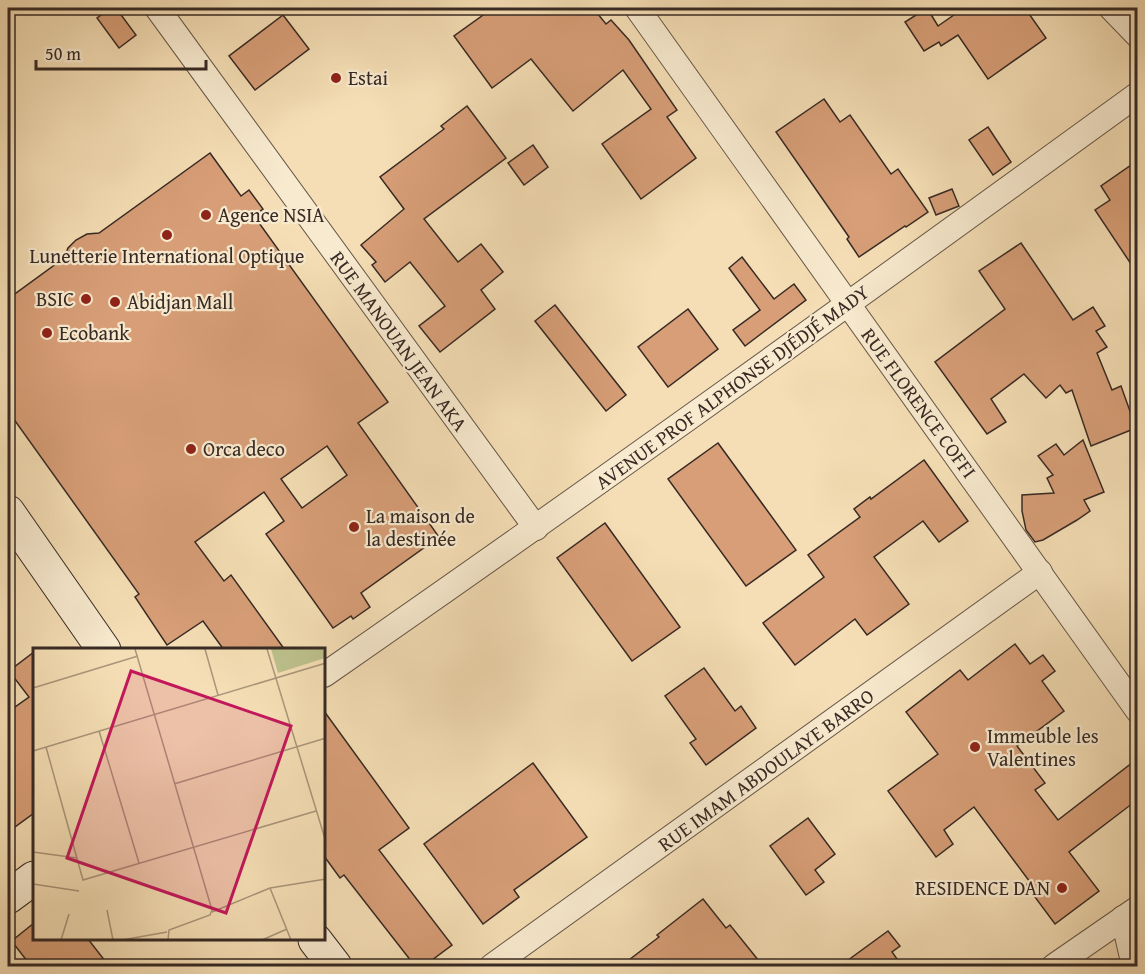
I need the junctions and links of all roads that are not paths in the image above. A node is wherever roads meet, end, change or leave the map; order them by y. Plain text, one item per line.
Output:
1 (157, 8) edge
2 (637, 8) edge
3 (1111, 8) edge
4 (1137, 36) edge
5 (1137, 94) edge
6 (848, 304) junction
7 (8, 512) edge
8 (536, 528) junction
9 (1040, 572) junction
10 (103, 648) edge
11 (326, 674) edge
12 (1137, 711) edge
13 (33, 879) edge
14 (8, 897) edge
15 (1130, 913) edge
16 (316, 941) edge
17 (335, 966) edge
18 (492, 966) edge
19 (1054, 966) edge
20 (1134, 966) edge

1 - 8 street, RUE MANOUAN JEAN AKA
2 - 6 street, RUE FLORENCE COFFI
3 - 4 street
5 - 6 street, AVENUE PROF ALPHONSE DJÉDJÉ MADY
6 - 8 street, AVENUE PROF ALPHONSE DJÉDJÉ MADY
6 - 9 street, RUE FLORENCE COFFI
7 - 10 street
8 - 11 street, AVENUE PROF ALPHONSE DJÉDJÉ MADY
9 - 12 street, RUE FLORENCE COFFI
9 - 18 street, RUE IMAM ABDOULAYE BARRO
13 - 14 street
15 - 19 street
15 - 20 street
16 - 17 street

